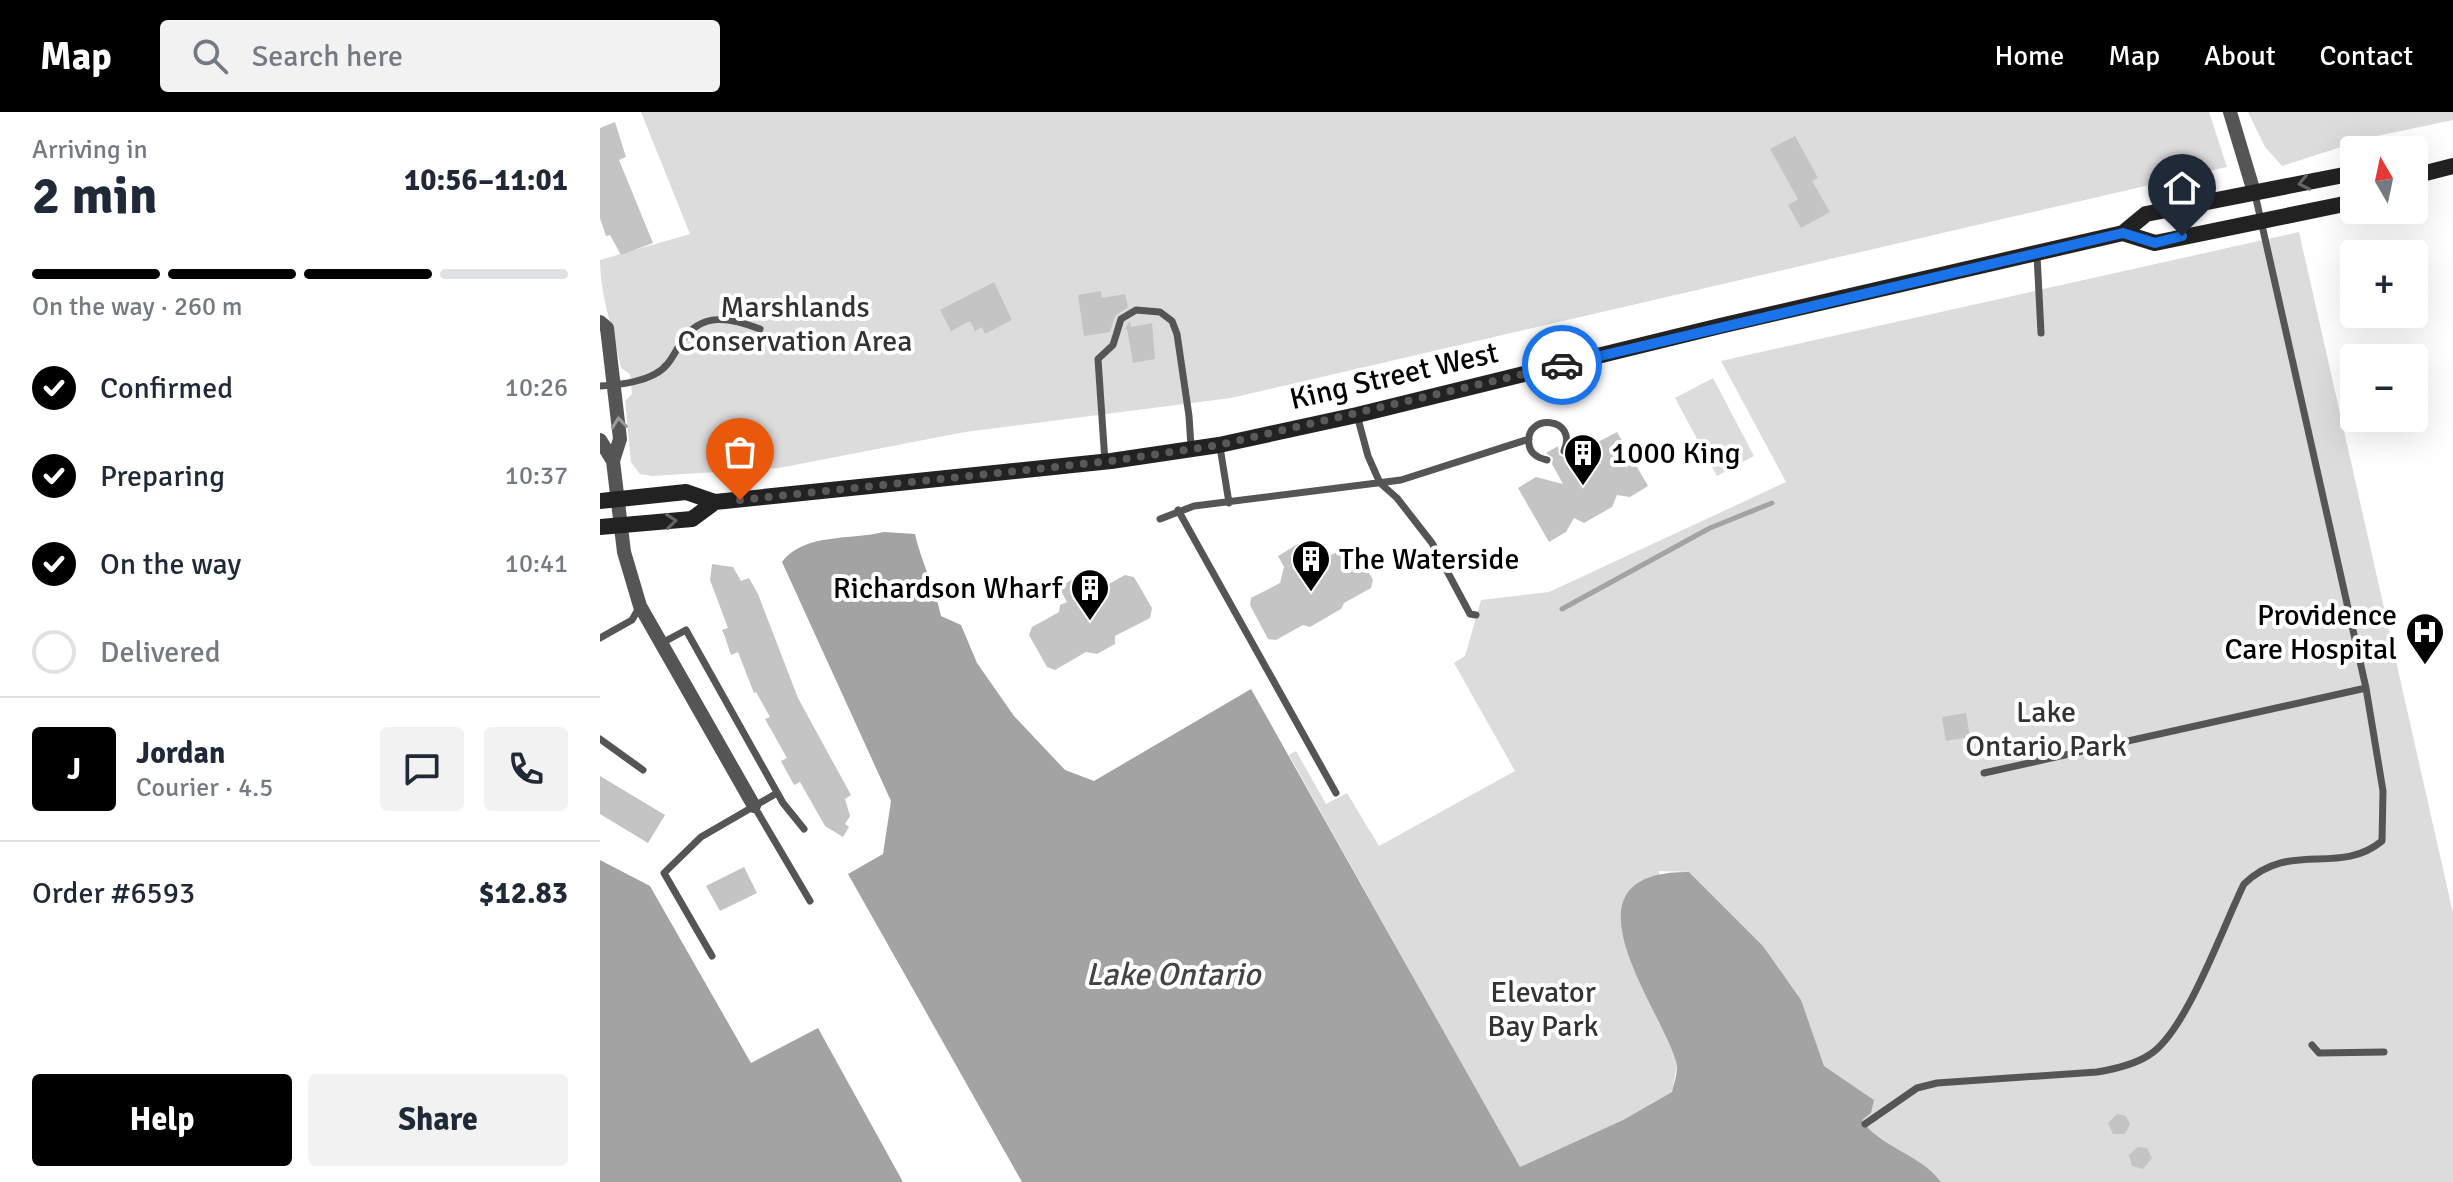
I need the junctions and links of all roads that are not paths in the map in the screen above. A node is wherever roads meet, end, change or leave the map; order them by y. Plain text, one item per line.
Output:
1 (2230, 112) edge
2 (2453, 166) edge
3 (2428, 172) edge
4 (2340, 176) edge
5 (2254, 192) junction
6 (2340, 205) edge
7 (2260, 219) junction
8 (2123, 233) junction
9 (2037, 252) junction
10 (600, 322) edge
11 (760, 329) dead end
12 (2041, 333) dead end
13 (607, 386) edge
14 (1357, 415) junction
15 (1529, 439) junction
16 (600, 440) edge
17 (1219, 445) junction
18 (1191, 449) junction
19 (1564, 451) dead end
20 (1547, 460) dead end
21 (613, 461) junction
22 (1105, 462) junction
23 (1380, 483) junction
24 (619, 499) junction
25 (600, 501) edge
26 (715, 502) junction
27 (1229, 503) junction
28 (1178, 510) junction
29 (1160, 519) dead end
30 (621, 525) junction
31 (600, 527) edge
32 (640, 606) junction
33 (1476, 615) dead end
34 (600, 638) edge
35 (662, 643) junction
36 (2366, 688) junction
37 (600, 739) edge
38 (643, 770) dead end
39 (1984, 773) dead end
40 (777, 793) junction
41 (1336, 793) dead end
42 (754, 806) junction
43 (804, 829) dead end
44 (810, 901) dead end
45 (712, 956) dead end
46 (2312, 1045) dead end
47 (2384, 1052) dead end
48 (1865, 1124) dead end

1 - 5 street
2 - 3 main road
4 -> 5 main road, King Street West
5 - 7 lane
5 - 8 main road, King Street West
6 - 7 main road, King Street West
7 - 8 main road, King Street West
7 - 36 lane
8 - 9 main road, King Street West
9 - 12 lane
9 - 14 main road, King Street West
10 - 13 street
11 - 13 lane
21 -> 13 street
14 - 17 main road, King Street West
14 - 23 lane
15 - 19 lane
15 - 20 lane
15 - 23 lane
16 - 21 street
17 - 18 main road, King Street West
17 - 27 lane
18 - 22 main road, King Street West
18 - 22 lane
21 - 24 street
22 - 26 main road, King Street West
23 - 27 lane
23 - 33 lane
24 - 25 main road, King Street West
24 - 26 main road, King Street West
24 - 30 street
30 -> 26 main road, King Street West
27 - 28 lane
28 - 29 lane
28 - 41 lane
30 - 31 main road, King Street West
30 - 32 street
32 - 34 lane
32 - 35 street
35 - 40 lane
35 - 42 street
36 - 39 lane
36 - 48 lane
37 - 38 lane
40 - 42 lane
40 - 43 lane
42 - 44 lane
42 - 45 lane
46 - 47 lane

